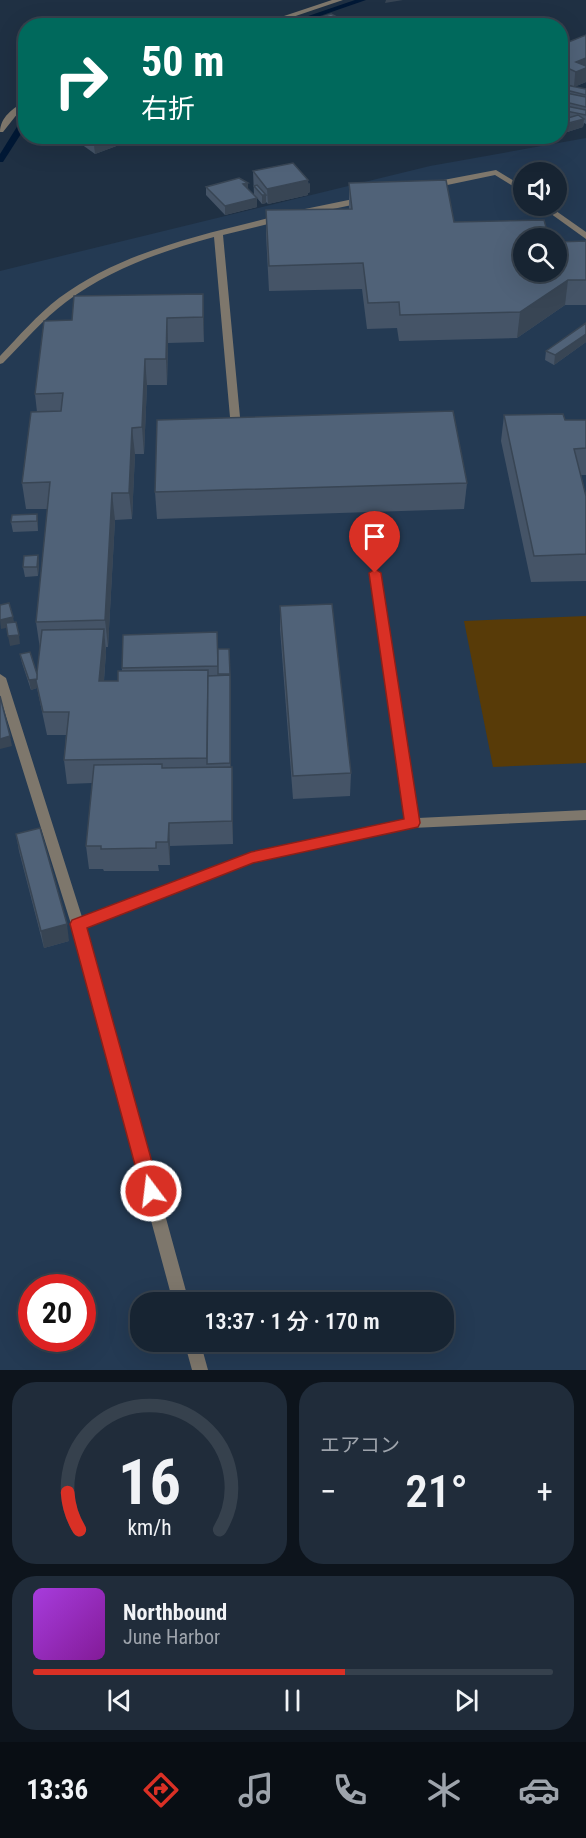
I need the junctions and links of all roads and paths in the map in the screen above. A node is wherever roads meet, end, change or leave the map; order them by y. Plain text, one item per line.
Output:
1 (339, 0) edge
2 (282, 18) edge
3 (18, 109) edge
4 (0, 130) edge
5 (513, 184) edge
6 (419, 188) edge
7 (375, 197) edge
8 (558, 216) edge
9 (218, 233) junction
10 (586, 236) edge
11 (0, 362) edge
12 (235, 417) edge
13 (375, 573) dead end
14 (0, 678) edge
15 (586, 815) edge
16 (412, 823) junction
17 (78, 924) junction
18 (178, 1292) edge
19 (195, 1352) edge
20 (200, 1370) edge

1 - 2 street
3 - 4 street
5 - 6 street
7 - 9 street
8 - 10 street
9 - 11 street
9 - 12 street
13 - 16 street
14 - 17 street
15 - 16 street
16 - 17 street
17 - 18 street
19 - 20 street

